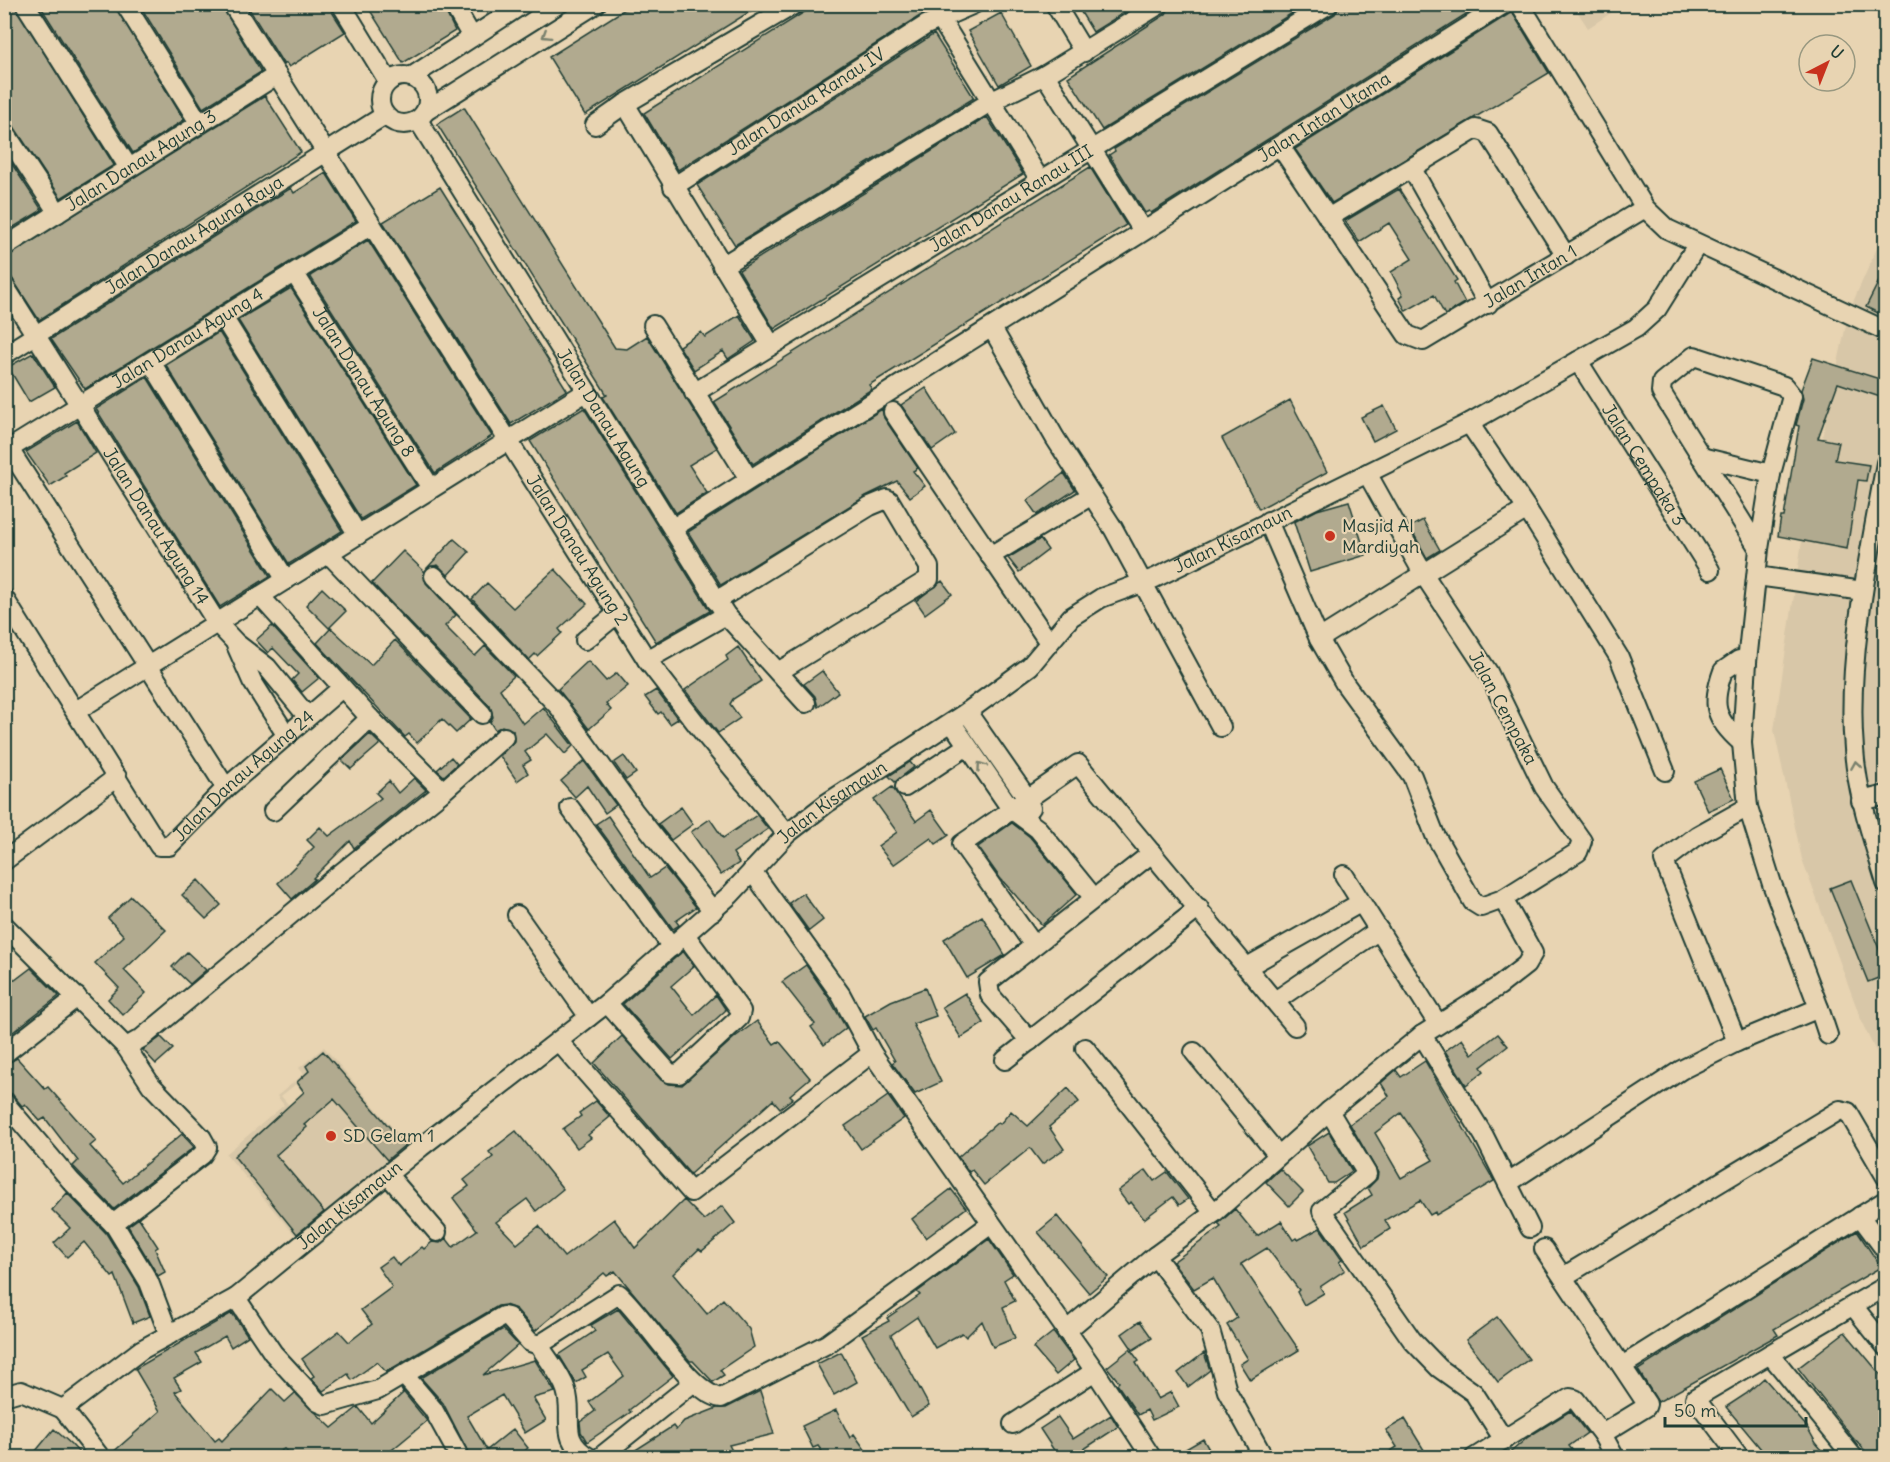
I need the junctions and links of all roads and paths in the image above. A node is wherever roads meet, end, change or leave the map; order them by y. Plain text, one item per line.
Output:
1 (25, 4) edge
2 (126, 4) edge
3 (232, 4) edge
4 (341, 4) edge
5 (453, 4) edge
6 (523, 4) edge
7 (596, 4) edge
8 (795, 4) edge
9 (974, 4) edge
10 (1055, 4) edge
11 (1160, 4) edge
12 (1329, 4) edge
13 (1504, 4) edge
14 (1520, 4) edge
15 (941, 20) junction
16 (472, 37) junction
17 (1084, 52) junction
18 (277, 75) junction
19 (1045, 75) junction
20 (411, 77) junction
21 (388, 81) junction
22 (990, 102) junction
23 (625, 104) junction
24 (385, 116) junction
25 (422, 116) junction
26 (200, 124) junction
27 (595, 125) dead end
28 (4, 131) edge
29 (1280, 146) junction
30 (1092, 152) junction
31 (325, 153) junction
32 (129, 168) junction
33 (1412, 169) junction
34 (1040, 180) junction
35 (673, 187) junction
36 (1645, 208) junction
37 (58, 213) junction
38 (1328, 218) junction
39 (371, 225) junction
40 (1143, 231) junction
41 (1697, 245) junction
42 (4, 247) edge
43 (1566, 256) junction
44 (722, 266) junction
45 (295, 274) junction
46 (4, 285) edge
47 (1488, 304) junction
48 (223, 317) junction
49 (653, 326) dead end
50 (992, 328) junction
51 (1886, 331) edge
52 (35, 335) junction
53 (771, 345) junction
54 (4, 355) edge
55 (1578, 361) junction
56 (151, 362) junction
57 (586, 392) junction
58 (694, 393) junction
59 (80, 406) junction
60 (893, 412) dead end
61 (1469, 423) junction
62 (507, 441) junction
63 (7, 450) edge
64 (1701, 457) junction
65 (1886, 463) edge
66 (1367, 472) junction
67 (1771, 474) junction
68 (749, 479) junction
69 (431, 488) junction
70 (1092, 495) junction
71 (1527, 509) junction
72 (1268, 521) junction
73 (673, 528) junction
74 (358, 535) junction
75 (1759, 549) junction
76 (328, 553) junction
77 (990, 556) junction
78 (1710, 570) dead end
79 (1424, 575) junction
80 (434, 576) dead end
81 (1756, 576) junction
82 (286, 579) junction
83 (1143, 582) junction
84 (1863, 591) junction
85 (260, 596) junction
86 (4, 598) edge
87 (721, 608) junction
88 (618, 613) junction
89 (217, 622) junction
90 (1319, 639) junction
91 (585, 640) dead end
92 (1048, 641) junction
93 (236, 643) junction
94 (648, 660) junction
95 (1747, 662) junction
96 (148, 666) junction
97 (778, 672) junction
98 (337, 692) dead end
99 (806, 703) dead end
100 (76, 711) junction
101 (967, 712) junction
102 (482, 714) dead end
103 (307, 716) junction
104 (370, 718) junction
105 (952, 723) junction
106 (1221, 727) dead end
107 (286, 736) junction
108 (504, 737) dead end
109 (1742, 743) junction
110 (967, 746) junction
111 (1665, 771) dead end
112 (117, 777) junction
113 (905, 787) dead end
114 (226, 788) junction
115 (441, 793) junction
116 (1886, 795) edge
117 (1027, 798) junction
118 (1864, 800) junction
119 (1748, 807) junction
120 (570, 808) dead end
121 (1011, 809) junction
122 (273, 811) dead end
123 (1038, 829) junction
124 (787, 834) junction
125 (1152, 853) junction
126 (4, 861) edge
127 (752, 871) junction
128 (1344, 875) dead end
129 (1886, 883) edge
130 (1094, 898) junction
131 (1503, 899) junction
132 (1360, 903) junction
133 (1199, 909) junction
134 (713, 911) junction
135 (517, 915) dead end
136 (4, 925) edge
137 (1379, 930) junction
138 (679, 942) junction
139 (1033, 944) junction
140 (1247, 967) junction
141 (77, 997) junction
142 (1275, 1001) junction
143 (607, 1003) junction
144 (1819, 1008) junction
145 (589, 1017) junction
146 (1438, 1024) junction
147 (1295, 1026) dead end
148 (1422, 1035) junction
149 (1827, 1035) dead end
150 (1030, 1041) junction
151 (559, 1042) junction
152 (1737, 1042) junction
153 (126, 1047) junction
154 (1085, 1048) dead end
155 (1194, 1052) dead end
156 (4, 1053) edge
157 (872, 1053) junction
158 (1005, 1060) dead end
159 (4, 1101) edge
160 (1329, 1112) junction
161 (1278, 1155) junction
162 (388, 1175) junction
163 (1886, 1177) edge
164 (1508, 1183) junction
165 (1886, 1200) edge
166 (1214, 1213) junction
167 (1860, 1216) junction
168 (113, 1224) junction
169 (991, 1224) junction
170 (1530, 1228) dead end
171 (437, 1232) dead end
172 (1544, 1249) dead end
173 (1886, 1251) edge
174 (1155, 1256) junction
175 (1563, 1277) junction
176 (1886, 1286) edge
177 (236, 1298) junction
178 (1854, 1307) junction
179 (1066, 1331) junction
180 (169, 1335) junction
181 (539, 1345) junction
182 (1886, 1347) edge
183 (1770, 1354) junction
184 (1622, 1366) junction
185 (1095, 1371) junction
186 (404, 1375) junction
187 (694, 1382) junction
188 (4, 1396) edge
189 (63, 1409) junction
190 (1013, 1424) dead end
191 (1602, 1434) junction
192 (1504, 1440) junction
193 (101, 1458) edge
194 (460, 1458) edge
195 (590, 1458) edge
196 (599, 1458) edge
197 (1152, 1458) edge
198 (1264, 1458) edge
199 (1474, 1458) edge
200 (1615, 1458) edge
201 (1740, 1458) edge
202 (1854, 1458) edge

1 - 32 street
2 - 26 street
3 - 18 street, Jalan Danau Agung 2
4 - 21 street
5 - 16 street
6 - 16 street
7 -> 25 street
8 - 23 street
9 - 15 street, Jalan Danua Ranau IV
10 - 17 street
11 - 17 street
12 - 30 street, Jalan Danau Ranau III
13 - 29 street, Jalan Intan Utama
14 - 36 street
15 - 22 street
15 - 35 street, Jalan Danua Ranau IV
16 - 20 street
17 - 19 street
18 - 26 street, Jalan Danau Agung 3
18 - 31 street, Jalan Danau Agung 2
19 - 22 street
19 - 30 street
20 - 21 street
20 - 25 street
21 - 24 street
22 - 34 street
22 - 44 street
23 - 27 street
23 - 35 street
24 - 25 street
24 - 31 street, Jalan Danau Agung Raya
25 - 57 street, Jalan Danau Agung
26 - 32 street, Jalan Danau Agung 3
28 - 37 street
29 - 38 street
29 - 40 street, Jalan Intan Utama
30 - 34 street, Jalan Danau Ranau III
30 - 40 street
31 - 39 street, Jalan Danau Agung 2
31 - 52 street, Jalan Danau Agung Raya
32 - 37 street, Jalan Danau Agung 3
33 - 38 street
33 - 43 street
33 - 47 street
34 - 53 street, Jalan Danau Ranau III
35 - 44 street
36 - 41 street
36 - 43 street, Jalan Intan 1
37 - 42 street, Jalan Danau Agung 3
38 - 47 street, Jalan Intan 1
39 - 45 street, Jalan Danau Agung 4
39 - 62 street, Jalan Danau Agung 2
40 - 50 street, Jalan Intan Utama
41 - 51 street
41 - 55 street, Jalan Kisamaun
43 - 47 street, Jalan Intan 1
44 - 53 street
45 - 48 street, Jalan Danau Agung 4
45 - 69 street, Jalan Danau Agung 8
46 - 52 street, Jalan Danau Agung 14
48 - 56 street, Jalan Danau Agung 4
48 - 74 street
49 - 58 street
50 - 68 street, Jalan Intan Utama
50 - 70 street
52 - 54 street, Jalan Danau Agung Raya
52 - 59 street, Jalan Danau Agung 14
53 - 58 street, Jalan Danau Ranau III
55 - 61 street, Jalan Kisamaun
55 - 78 street, Jalan Cempaka 3
56 - 59 street, Jalan Danau Agung 4
56 - 82 street
57 - 62 street
57 - 73 street, Jalan Danau Agung
58 - 68 street
59 - 63 street, Jalan Danau Agung 4
59 - 89 street, Jalan Danau Agung 14
60 - 77 street
61 - 66 street, Jalan Kisamaun
61 - 71 street
62 - 69 street
62 - 88 street, Jalan Danau Agung 2
63 - 96 street
64 - 67 street
64 - 67 street
64 - 75 street
65 - 84 street
66 - 72 street, Jalan Kisamaun
66 - 79 street, Jalan Cempaka
67 - 75 street
68 - 73 street, Jalan Intan Utama
69 - 74 street
70 - 77 street
70 - 83 street
71 - 79 street
71 - 111 street
72 - 83 street, Jalan Kisamaun
72 - 90 street
73 - 87 street, Jalan Danau Agung
74 - 76 street
75 - 81 street
76 - 82 street
76 - 102 street
77 - 92 street
79 - 90 street
79 - 131 street, Jalan Cempaka
80 - 134 street
81 - 84 street
81 - 95 street
82 - 85 street
83 - 92 street, Jalan Kisamaun
83 - 106 street
118 -> 84 street
85 - 89 street
85 - 104 street
86 - 100 street, Jalan Danau Agung 24
87 - 94 street
87 - 97 street, Jalan Danau Agung
87 - 97 street
88 - 91 street
88 - 94 street, Jalan Danau Agung 2
89 - 93 street, Jalan Danau Agung 14
89 - 96 street
90 - 131 street
92 - 101 street, Jalan Kisamaun
93 - 103 street, Jalan Danau Agung 14
93 - 107 street, Jalan Danau Agung 14
94 - 124 street, Jalan Danau Agung 2
95 - 109 street
95 - 109 street
96 - 100 street
96 - 114 street
97 - 99 street, Jalan Danau Agung
98 - 103 street, Jalan Danau Agung 24
100 - 112 street, Jalan Danau Agung 24
101 - 105 street, Jalan Kisamaun
101 - 117 street
103 - 107 street, Jalan Danau Agung 24
104 - 115 street
104 - 122 street
105 - 110 street
105 - 124 street, Jalan Kisamaun
107 - 114 street, Jalan Danau Agung 24
108 - 115 street
109 - 119 street
110 - 113 street
121 -> 110 street
112 - 114 street, Jalan Danau Agung 24
112 - 126 street
115 - 153 street
116 - 118 street
117 - 121 street
117 - 123 street
117 - 125 street
118 - 129 street
119 - 144 street
119 - 152 street
120 - 138 street
121 - 123 street
121 - 139 street
123 - 130 street
124 - 127 street, Jalan Kisamaun
125 - 130 street
125 - 133 street
127 - 134 street, Jalan Kisamaun
127 - 157 street
128 - 132 street
130 - 139 street
131 - 146 street
132 - 137 street
132 - 140 street
133 - 140 street
133 - 150 street
134 - 138 street, Jalan Kisamaun
135 - 145 street
136 - 141 street
137 - 142 street
137 - 146 street
138 - 143 street, Jalan Kisamaun
138 - 143 street
139 - 150 street
140 - 142 street
141 - 153 street
141 - 156 street
142 - 147 street
143 - 145 street, Jalan Kisamaun
144 - 149 street
144 - 152 street
145 - 151 street, Jalan Kisamaun
146 - 148 street
148 - 160 street
148 - 164 street
150 - 158 street
151 - 157 street
151 - 162 street, Jalan Kisamaun
152 - 164 street
153 - 168 street
154 - 166 street
155 - 161 street
157 - 169 street
159 - 168 street
160 - 161 street
160 - 192 street
161 - 166 street
162 - 171 street
162 - 177 street, Jalan Kisamaun
163 - 175 street
164 - 170 street
165 - 167 street
166 - 174 street
167 - 173 street
167 - 184 street
168 - 180 street
169 - 179 street
169 - 187 street
172 - 175 street
174 - 179 street
174 - 198 street
175 - 184 street
176 - 178 street
177 - 180 street, Jalan Kisamaun
177 - 186 street
178 - 182 street
178 - 183 street
179 - 185 street
180 - 189 street, Jalan Kisamaun
181 - 186 street
181 - 187 street
181 - 195 street
183 - 201 street
183 - 202 street
184 - 191 street
185 - 190 street
185 - 197 street
186 - 194 street
187 - 196 street
188 - 189 street
189 - 193 street
191 - 192 street
191 - 200 street
192 - 199 street

